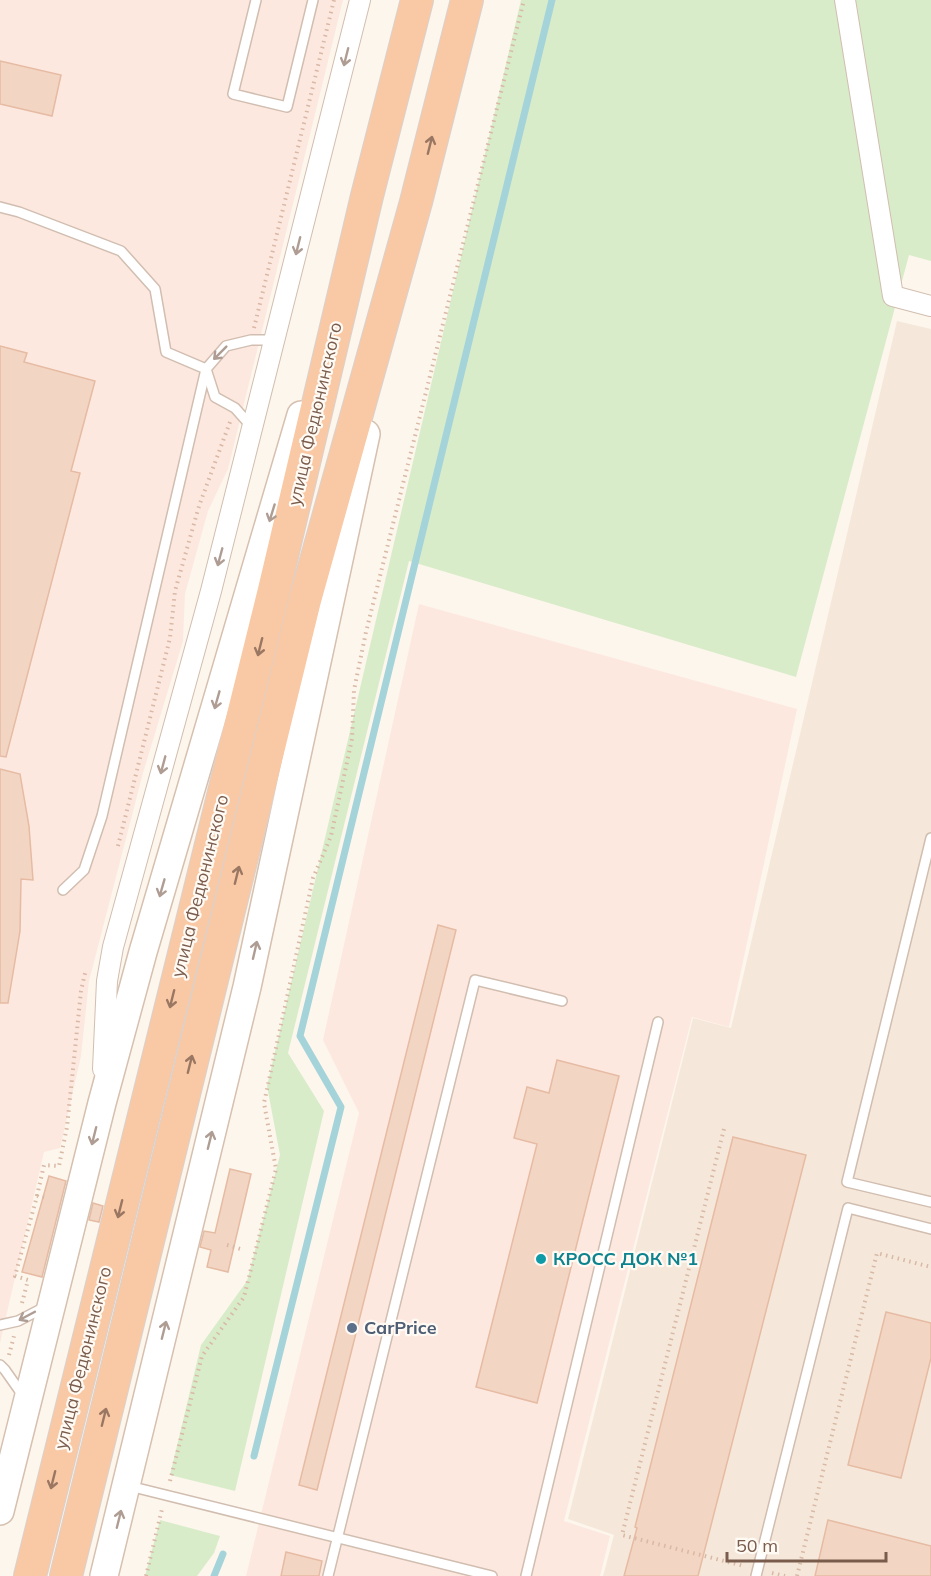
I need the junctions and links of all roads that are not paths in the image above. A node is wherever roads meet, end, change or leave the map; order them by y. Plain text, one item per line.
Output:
1 (256, 0) edge
2 (313, 0) edge
3 (360, 0) edge
4 (417, 0) edge
5 (467, 0) edge
6 (845, 0) edge
7 (367, 196) junction
8 (416, 202) junction
9 (0, 207) edge
10 (931, 306) edge
11 (274, 340) junction
12 (206, 369) junction
13 (254, 429) junction
14 (931, 838) edge
15 (63, 890) dead end
16 (562, 1001) dead end
17 (658, 1022) dead end
18 (102, 1103) junction
19 (931, 1202) edge
20 (931, 1229) edge
21 (53, 1303) junction
22 (0, 1325) edge
23 (3, 1368) edge
24 (27, 1401) junction
25 (20, 1431) junction
26 (0, 1463) edge
27 (127, 1485) junction
28 (0, 1511) edge
29 (337, 1537) junction
30 (757, 1573) edge
31 (30, 1576) edge
32 (66, 1576) edge
33 (104, 1576) edge
34 (328, 1576) edge
35 (492, 1576) edge
36 (526, 1576) edge

1 - 2 lane
3 -> 11 street
4 - 7 highway, улица Федюнинского
8 -> 5 highway, улица Федюнинского
6 - 10 street
7 -> 18 main road, улица Федюнинского
7 -> 31 highway, улица Федюнинского
27 -> 8 main road, улица Федюнинского
32 -> 8 highway, улица Федюнинского
9 - 12 lane
11 -> 12 lane
11 - 13 street
12 - 13 lane
12 - 15 lane
13 -> 18 street
14 - 19 lane
16 - 29 lane
17 - 36 lane
18 -> 21 main road, улица Федюнинского
20 - 30 lane
21 -> 22 lane
21 - 24 main road, улица Федюнинского
23 - 24 lane
24 - 25 main road, улица Федюнинского
25 - 26 main road
25 - 28 main road, улица Федюнинского
27 - 29 lane
33 -> 27 main road, улица Федюнинского
29 - 34 lane
29 - 35 lane

